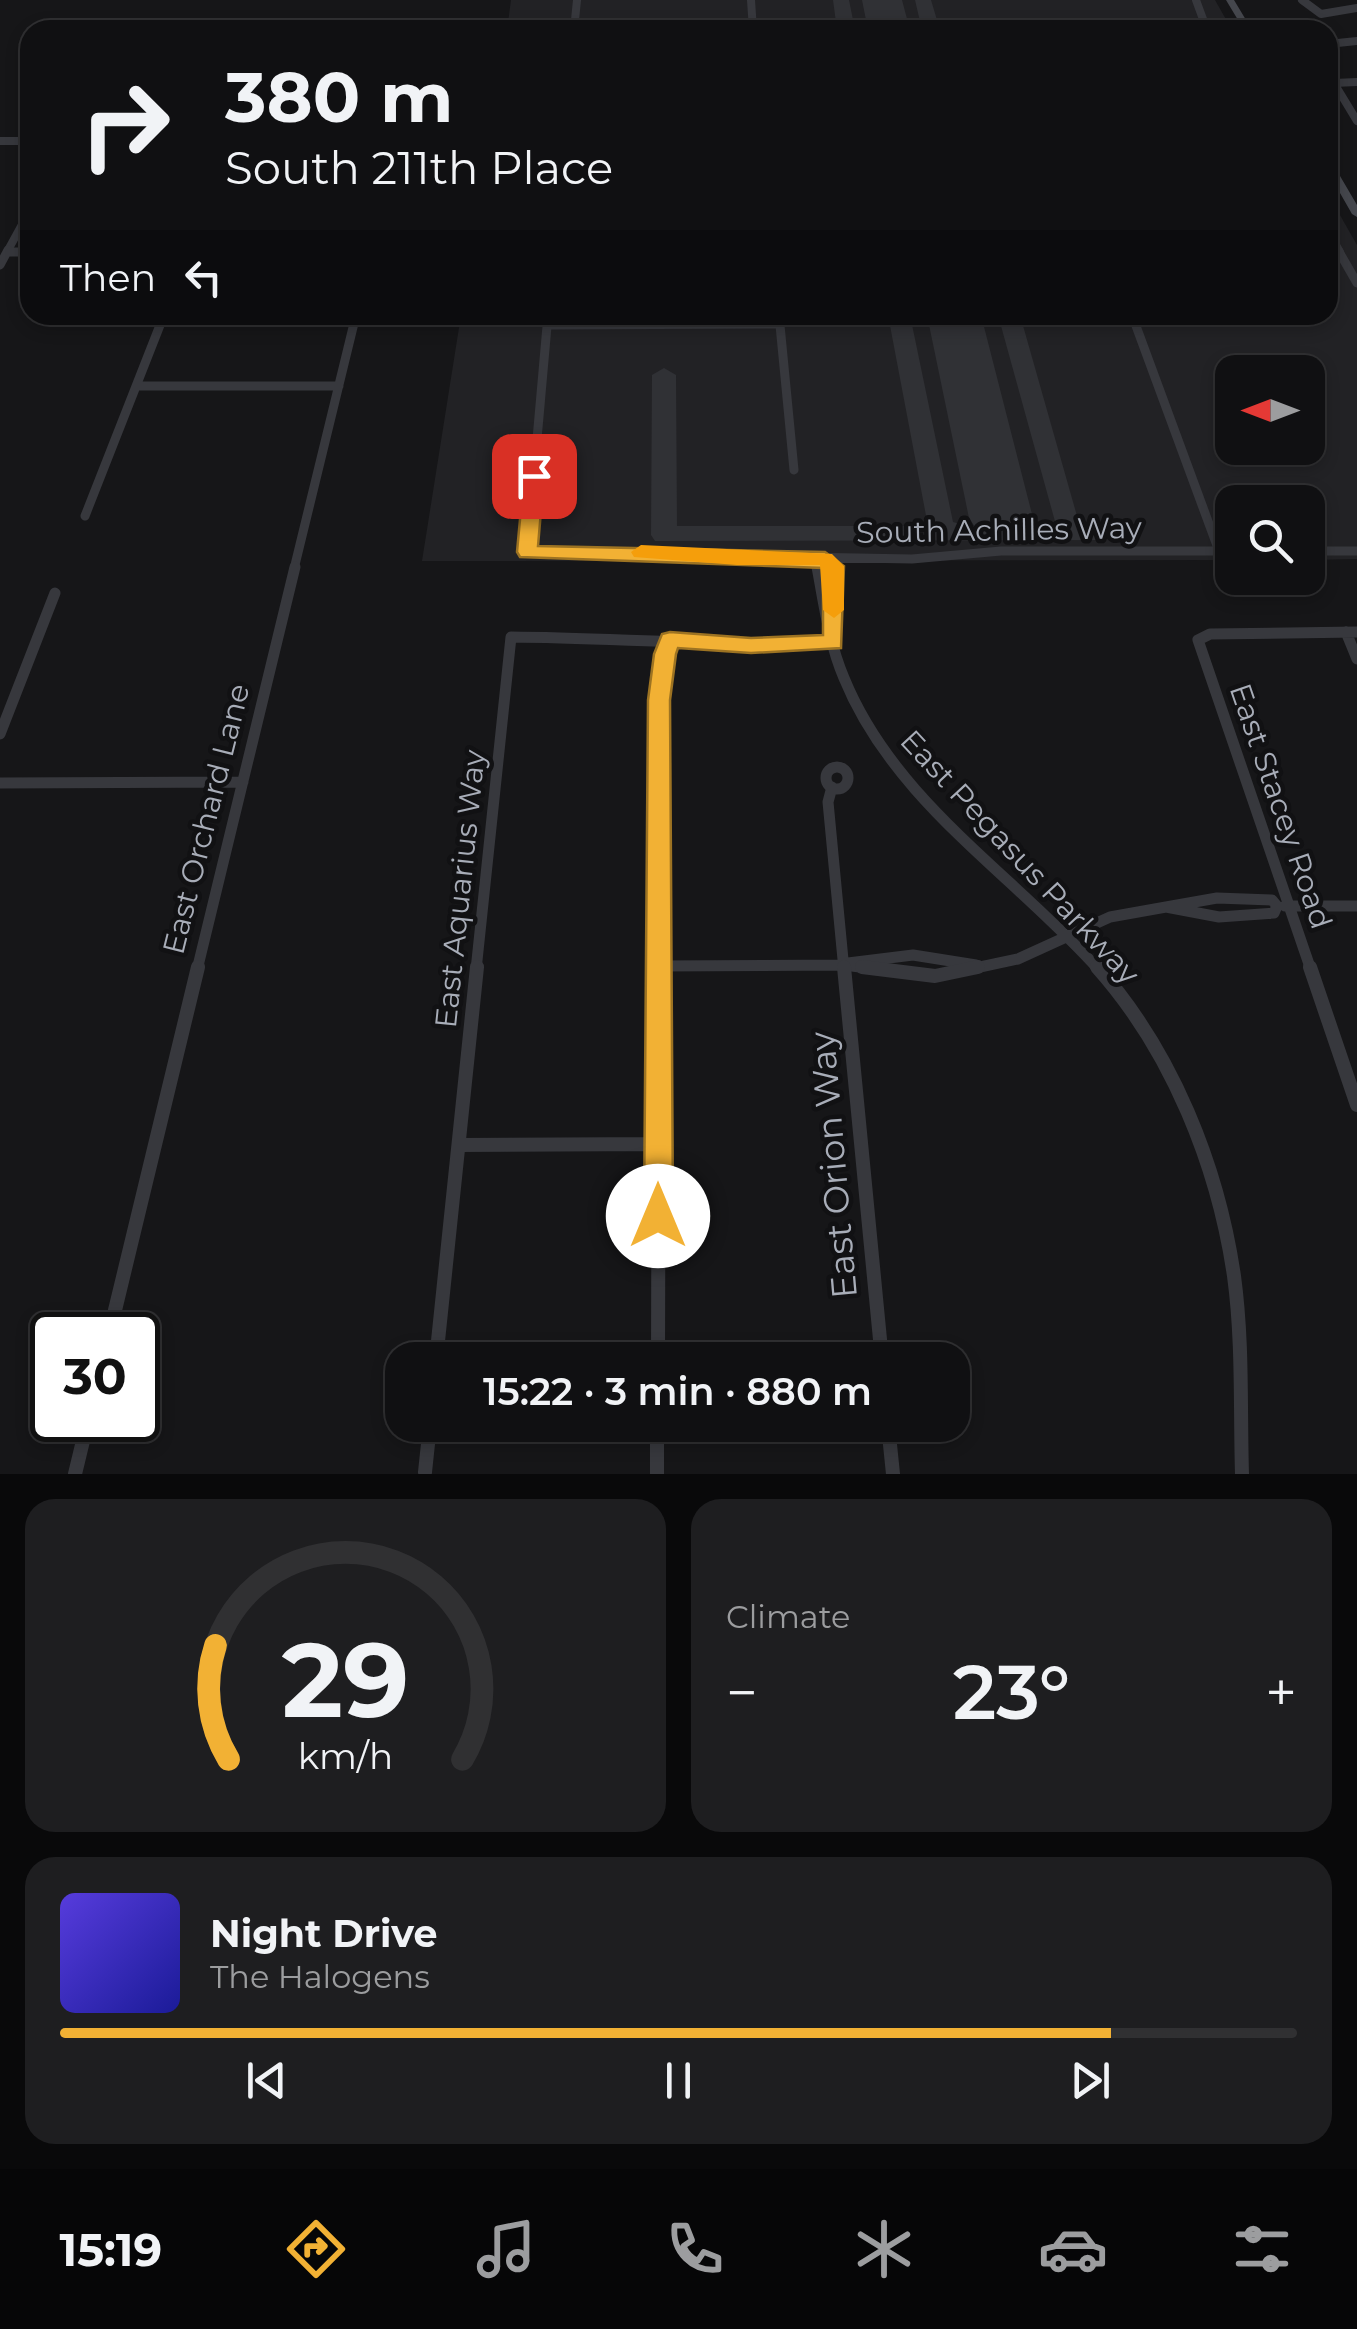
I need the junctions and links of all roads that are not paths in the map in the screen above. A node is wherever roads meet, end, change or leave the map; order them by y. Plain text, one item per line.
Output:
1 (1302, 0) edge
2 (1357, 8) edge
3 (1338, 90) edge
4 (1357, 122) edge
5 (1338, 180) edge
6 (1356, 209) edge
7 (20, 228) edge
8 (1338, 249) edge
9 (7, 252) junction
10 (20, 252) edge
11 (0, 265) edge
12 (1357, 283) edge
13 (160, 325) edge
14 (354, 325) edge
15 (548, 325) edge
16 (781, 325) edge
17 (1136, 325) edge
18 (136, 386) junction
19 (339, 386) junction
20 (794, 470) dead end
21 (86, 516) dead end
22 (1215, 540) edge
23 (1215, 551) edge
24 (1325, 551) edge
25 (1357, 551) edge
26 (825, 558) junction
27 (55, 593) dead end
28 (1351, 632) edge
29 (670, 640) junction
30 (833, 642) junction
31 (1357, 659) edge
32 (0, 734) edge
33 (0, 782) edge
34 (243, 782) junction
35 (832, 787) dead end
36 (1282, 906) junction
37 (1357, 906) edge
38 (1070, 936) junction
39 (922, 956) junction
40 (844, 964) junction
41 (977, 965) junction
42 (660, 966) junction
43 (924, 972) junction
44 (1357, 1105) edge
45 (659, 1144) junction
46 (459, 1145) junction
47 (114, 1312) edge
48 (438, 1342) edge
49 (658, 1342) edge
50 (880, 1342) edge
51 (83, 1442) edge
52 (429, 1442) edge
53 (657, 1442) edge
54 (890, 1442) edge
55 (426, 1473) edge
56 (75, 1474) edge
57 (657, 1474) edge
58 (893, 1474) edge
59 (1242, 1474) edge

1 - 2 street
3 - 4 street
5 - 6 street
7 - 9 street
8 - 12 street
9 - 10 street
9 - 11 street
13 - 18 street
14 - 19 street, East Orchard Lane
15 - 26 street, South Achilles Way
16 - 20 street
17 - 22 street
18 - 19 street
18 - 21 street
19 - 34 street, East Orchard Lane
23 - 26 street, South Achilles Way
24 - 25 street
26 - 30 street, East Pegasus Parkway
27 - 32 street
28 - 31 street
28 - 36 street, East Stacey Road
29 - 30 street
29 - 42 street
29 - 46 street, East Aquarius Way
30 - 38 street, East Pegasus Parkway
33 - 34 street
34 - 47 street, East Orchard Lane
35 - 40 street, East Orion Way
36 - 37 street
36 - 38 street
36 - 44 street, East Stacey Road
38 - 41 street
38 - 59 street, East Pegasus Parkway
39 - 40 street
39 - 41 street
39 - 43 street
40 - 42 street
40 - 43 street
40 - 50 street, East Orion Way
41 - 43 street
42 - 45 street
45 - 46 street
45 - 49 street
46 - 48 street, East Aquarius Way
51 - 56 street
52 - 55 street
53 - 57 street
54 - 58 street

